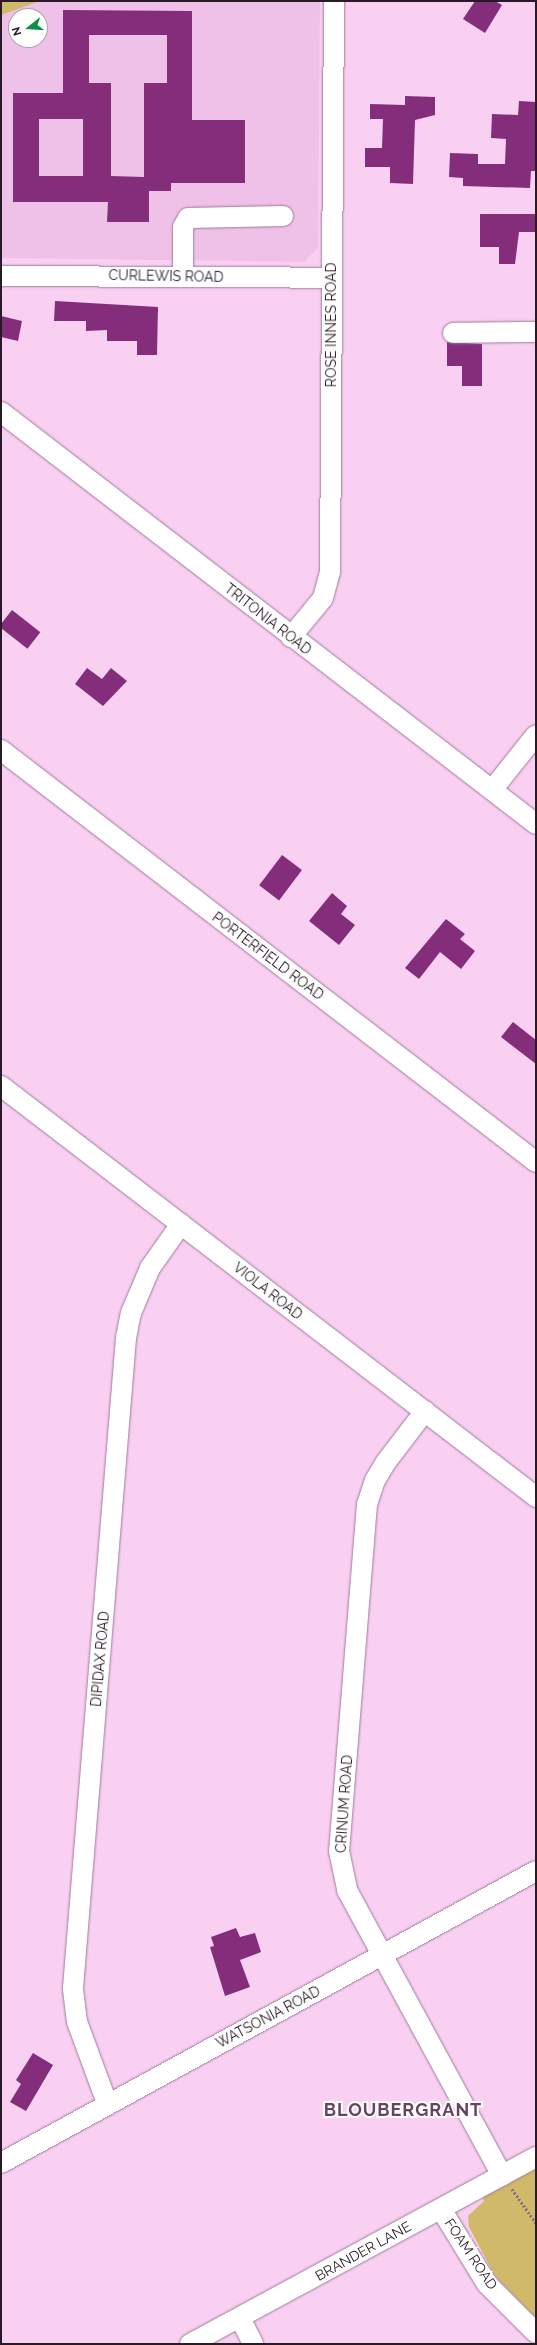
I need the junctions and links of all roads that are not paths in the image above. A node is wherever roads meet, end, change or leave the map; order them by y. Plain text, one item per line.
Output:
1 (334, 1) edge
2 (283, 216) dead end
3 (1, 276) edge
4 (183, 276) junction
5 (331, 278) junction
6 (536, 332) edge
7 (453, 333) dead end
8 (1, 412) edge
9 (291, 637) junction
10 (536, 735) edge
11 (1, 750) edge
12 (492, 790) junction
13 (536, 824) edge
14 (1, 1086) edge
15 (536, 1162) edge
16 (181, 1224) junction
17 (425, 1412) junction
18 (536, 1496) edge
19 (536, 1872) edge
20 (382, 1955) junction
21 (107, 2103) junction
22 (536, 2157) edge
23 (1, 2163) edge
24 (502, 2176) junction
25 (441, 2209) junction
26 (240, 2318) junction
27 (536, 2333) edge
28 (190, 2344) edge
29 (253, 2344) edge

1 - 5 street, ROSE INNES ROAD
2 - 4 street
3 - 4 street, CURLEWIS ROAD
4 - 5 street, CURLEWIS ROAD
5 - 9 street, ROSE INNES ROAD
6 - 7 street
8 - 9 street, TRITONIA ROAD
9 - 12 street, TRITONIA ROAD
10 - 12 street
11 - 15 street, PORTERFIELD ROAD
12 - 13 street, TRITONIA ROAD
14 - 16 street, VIOLA ROAD
16 - 17 street, VIOLA ROAD
16 - 21 street, DIPIDAX ROAD
17 - 18 street, VIOLA ROAD
17 - 20 street, CRINUM ROAD
19 - 20 street, WATSONIA ROAD
20 - 21 street, WATSONIA ROAD
20 - 24 street, CRINUM ROAD
21 - 23 street, WATSONIA ROAD
22 - 24 street, BRANDER LANE
24 - 25 street, BRANDER LANE
25 - 26 street, BRANDER LANE
25 - 27 street, FOAM ROAD
26 - 28 street, BRANDER LANE
26 - 29 street

